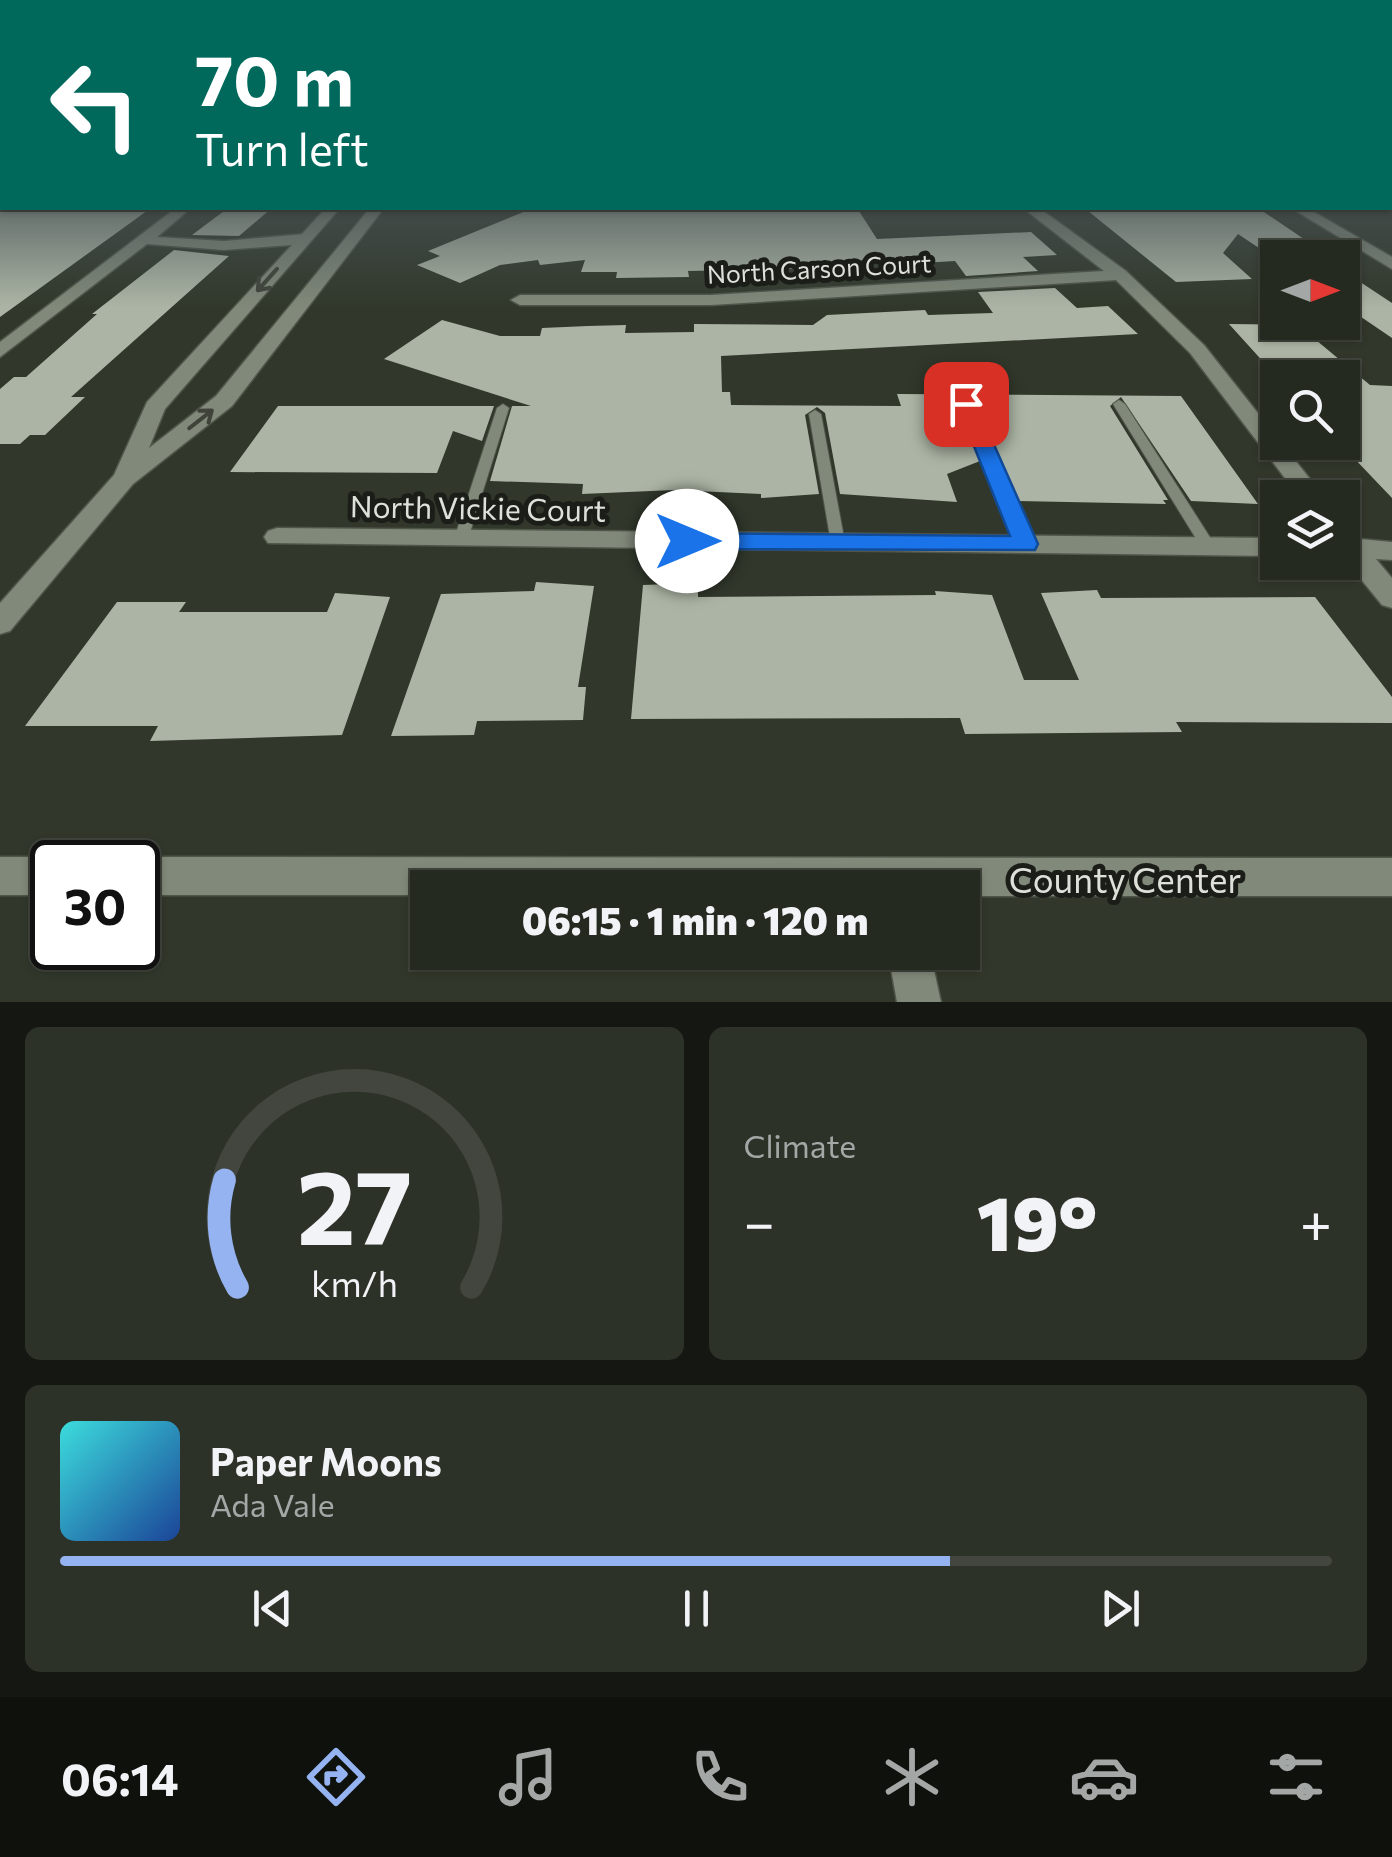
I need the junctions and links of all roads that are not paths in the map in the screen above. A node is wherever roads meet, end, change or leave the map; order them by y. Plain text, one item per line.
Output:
1 (177, 214) edge
2 (328, 214) edge
3 (372, 214) edge
4 (1038, 214) edge
5 (1308, 214) edge
6 (144, 239) junction
7 (304, 239) junction
8 (1392, 264) edge
9 (1120, 275) junction
10 (520, 300) dead end
11 (0, 351) edge
12 (966, 404) dead end
13 (1120, 404) dead end
14 (503, 408) dead end
15 (815, 414) dead end
16 (124, 478) junction
17 (1299, 480) edge
18 (277, 537) dead end
19 (461, 539) junction
20 (838, 543) junction
21 (1026, 544) junction
22 (1360, 545) edge
23 (1208, 546) junction
24 (1260, 547) edge
25 (1392, 551) edge
26 (1360, 560) edge
27 (1392, 598) edge
28 (0, 623) edge
29 (0, 876) edge
30 (30, 876) edge
31 (160, 876) edge
32 (1392, 877) edge
33 (410, 879) edge
34 (980, 882) edge
35 (913, 970) edge
36 (919, 1002) edge

1 - 6 street
2 - 7 street
16 -> 3 street
4 - 9 street
5 - 8 street
6 - 7 street
6 - 11 street
7 -> 16 street
9 - 10 street, North Carson Court
9 - 17 street
12 - 21 lane
13 - 23 lane
14 - 19 lane
15 - 20 lane
16 - 28 street
18 - 19 street, North Vickie Court
19 - 20 street, North Vickie Court
20 - 21 street, North Vickie Court
21 - 23 street, North Vickie Court
22 - 25 street
23 - 24 street, North Vickie Court
26 - 27 street
29 - 30 street
31 - 33 street, County Center
32 - 34 street, County Center
35 - 36 street

